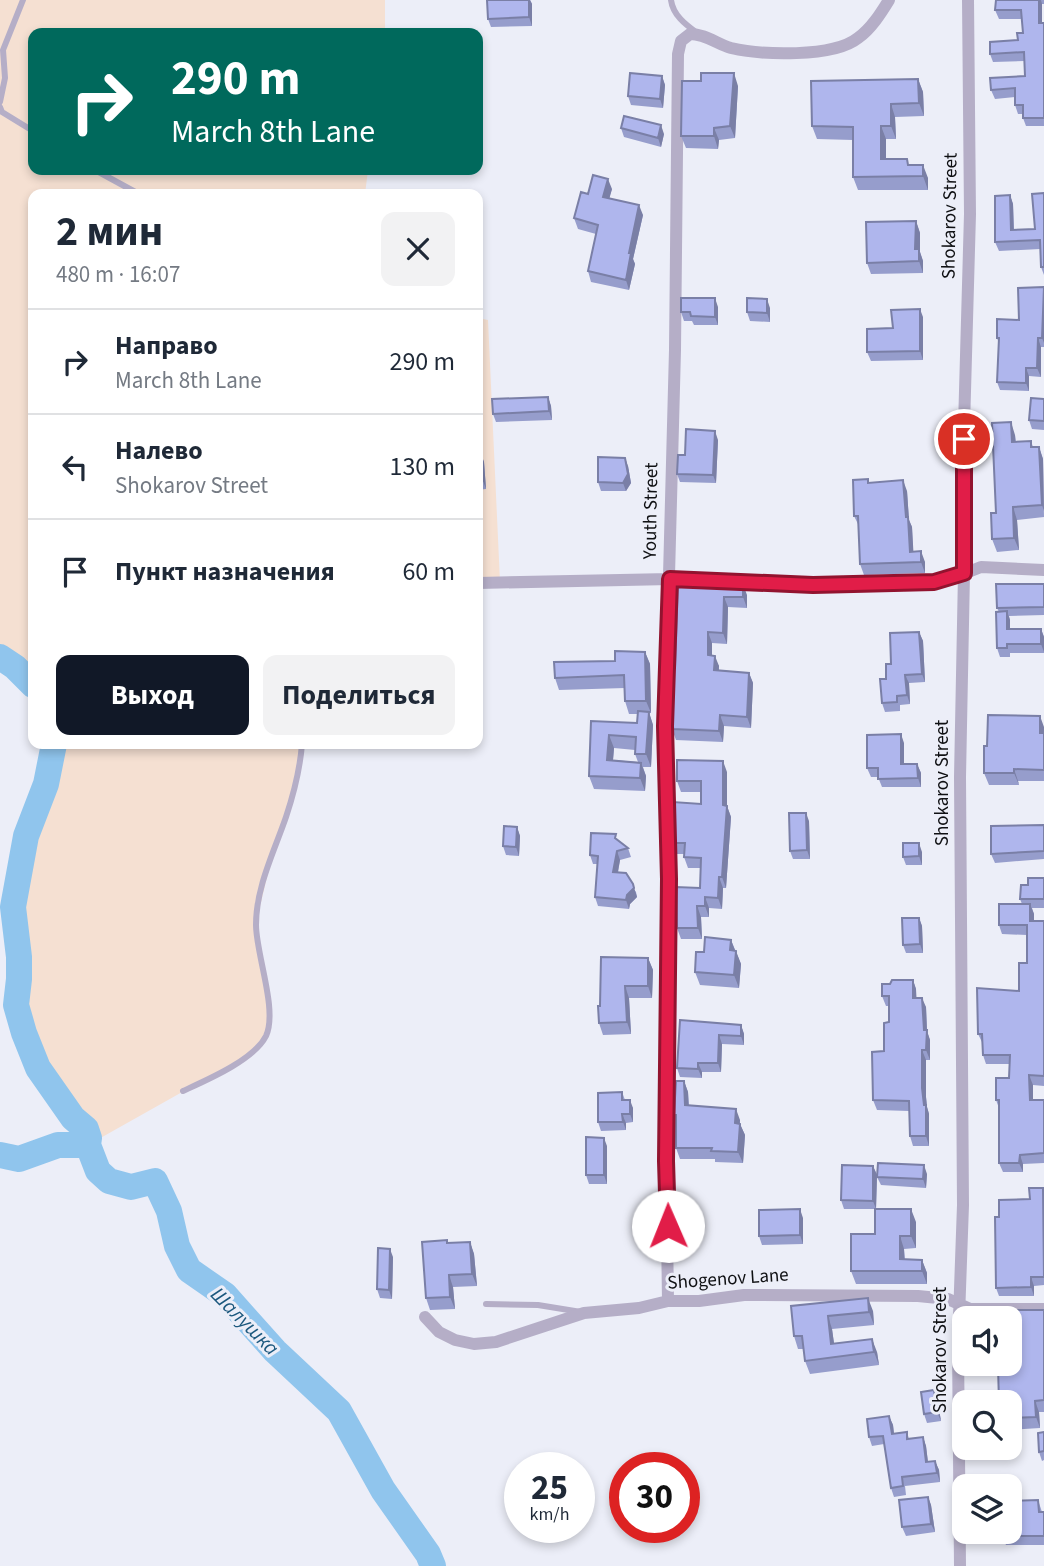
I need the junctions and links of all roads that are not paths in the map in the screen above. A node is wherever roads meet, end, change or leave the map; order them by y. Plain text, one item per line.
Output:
1 (23, 0) edge
2 (671, 0) edge
3 (888, 0) edge
4 (968, 0) edge
5 (698, 34) junction
6 (0, 104) edge
7 (28, 128) edge
8 (104, 175) edge
9 (130, 189) edge
10 (1044, 570) edge
11 (964, 573) junction
12 (670, 579) junction
13 (483, 583) edge
14 (302, 749) edge
15 (183, 1091) dead end
16 (668, 1301) junction
17 (486, 1304) dead end
18 (959, 1304) junction
19 (1044, 1309) edge
20 (584, 1313) junction
21 (425, 1317) dead end
22 (960, 1566) edge

1 - 6 lane
2 - 5 lane
3 - 5 street
4 - 11 street, Shokarov Street
5 - 12 street, Youth Street
6 - 7 lane
8 - 9 lane
10 - 11 street
11 - 12 street
11 - 18 street, Shokarov Street
12 - 13 street
12 - 16 street, Youth Street
14 - 15 lane
16 - 18 street, Shogenov Lane
16 - 20 street, Shogenov Lane
17 - 20 lane
18 - 19 street, Shogenov Lane
18 - 22 street, Shokarov Street
20 - 21 street, Shogenov Lane

